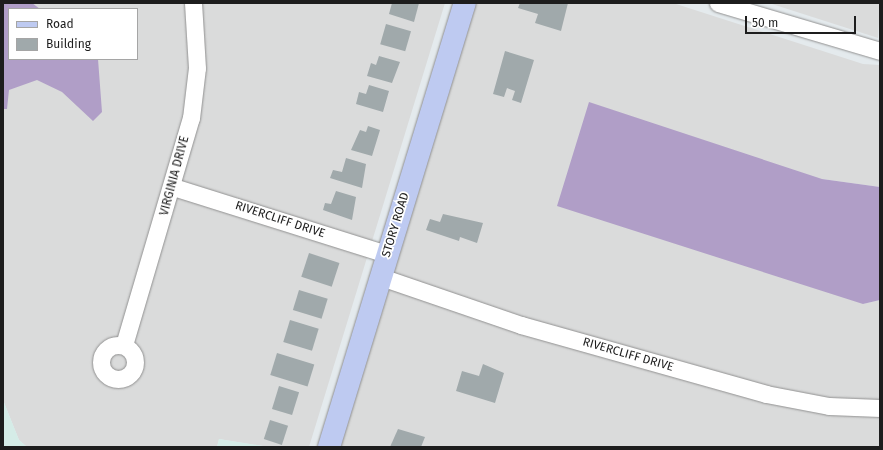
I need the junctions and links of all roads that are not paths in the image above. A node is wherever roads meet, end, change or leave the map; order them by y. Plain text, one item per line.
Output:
1 (193, 3) edge
2 (466, 3) edge
3 (718, 3) edge
4 (759, 9) edge
5 (880, 51) edge
6 (173, 187) junction
7 (387, 254) junction
8 (380, 277) junction
9 (124, 345) dead end
10 (880, 408) edge
11 (329, 447) edge

1 - 6 street, VIRGINIA DRIVE
2 - 7 street, STORY ROAD
3 - 4 street
4 - 5 street
6 - 7 street, RIVERCLIFF DRIVE
6 - 9 street, VIRGINIA DRIVE
7 - 8 street, STORY ROAD
8 - 10 street, RIVERCLIFF DRIVE
8 - 11 street, STORY ROAD

